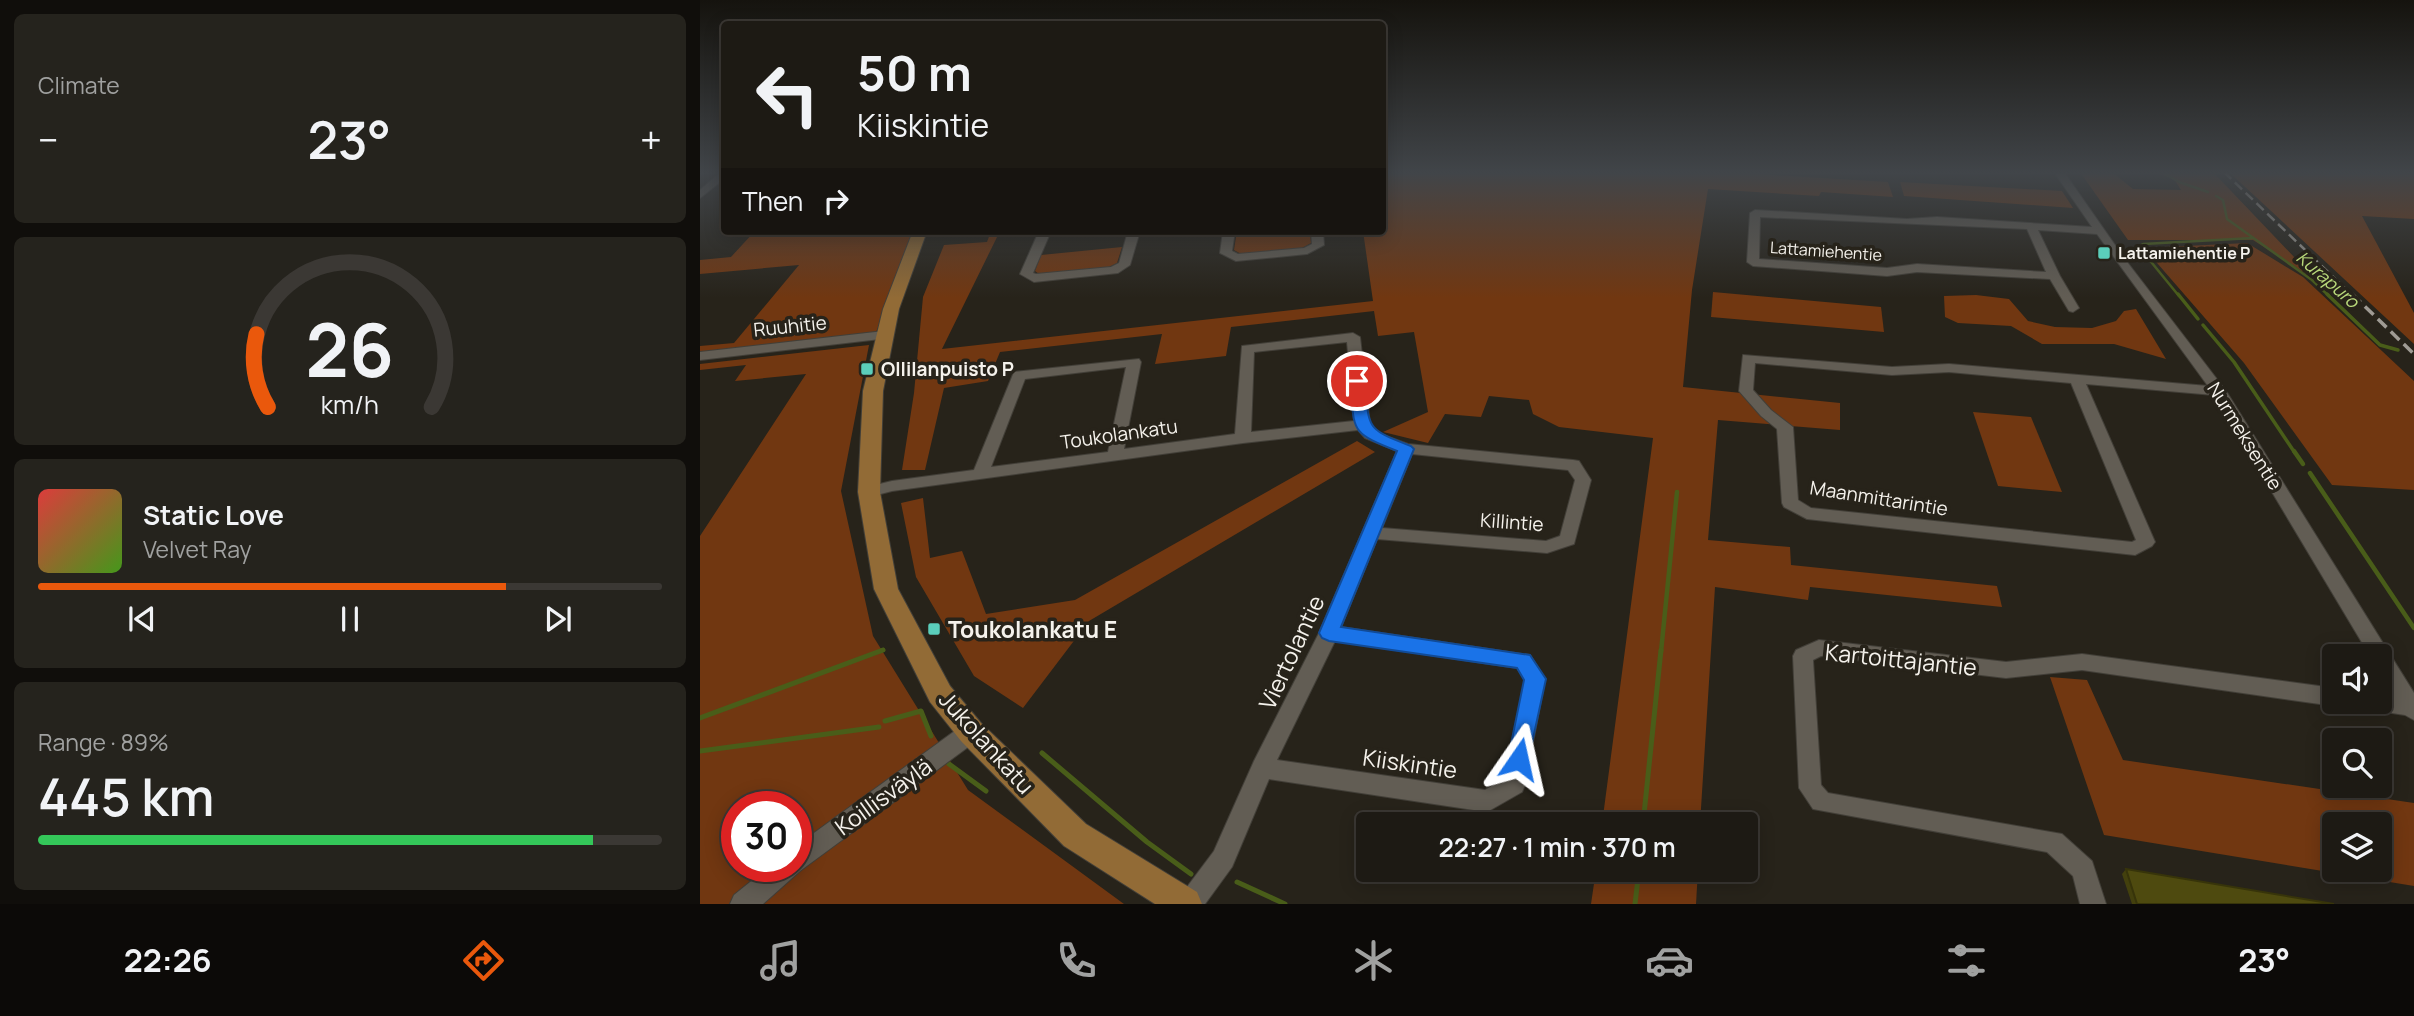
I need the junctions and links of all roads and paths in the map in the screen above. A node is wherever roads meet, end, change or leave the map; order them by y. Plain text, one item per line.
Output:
1 (1755, 214) edge
2 (1775, 214) edge
3 (2088, 214) edge
4 (2031, 227) junction
5 (2099, 231) junction
6 (918, 235) edge
7 (1043, 235) edge
8 (1133, 235) edge
9 (1228, 235) edge
10 (1317, 235) edge
11 (2054, 276) junction
12 (2073, 308) dead end
13 (884, 335) junction
14 (700, 356) edge
15 (2076, 378) junction
16 (2219, 391) junction
17 (1366, 430) junction
18 (1243, 438) junction
19 (1406, 449) junction
20 (1115, 456) junction
21 (980, 474) junction
22 (869, 492) junction
23 (1372, 533) junction
24 (1329, 633) junction
25 (2322, 695) edge
26 (2392, 706) edge
27 (2413, 709) edge
28 (971, 732) junction
29 (1262, 768) junction
30 (812, 849) edge
31 (770, 882) edge
32 (743, 904) edge
33 (1185, 904) edge
34 (1191, 904) edge
35 (2093, 904) edge

1 - 11 street, Lattamiehentie
2 - 4 street, Lattamiehentie
3 - 5 street, Nurmeksentie
4 - 5 street, Lattamiehentie
4 - 11 street
5 - 16 street, Nurmeksentie
6 - 13 main road, Jukolankatu
7 - 8 street
9 - 10 street
11 - 12 street
13 - 14 street, Ruuhitie
13 - 22 main road, Jukolankatu
15 - 15 street, Maanmittarintie
15 - 16 street, Maanmittarintie
16 - 27 street, Nurmeksentie
17 - 18 street, Toukolankatu
17 - 18 street
17 - 19 street
18 - 20 street, Toukolankatu
19 - 23 street, Viertolantie
19 - 23 street, Killintie
20 - 21 street, Toukolankatu
20 - 21 street
21 - 22 street, Toukolankatu
22 - 28 main road, Jukolankatu
23 - 24 street, Viertolantie
24 - 29 street, Viertolantie
24 - 29 street, Kiiskintie
25 - 35 street, Kartoittajantie
26 - 27 street
28 - 30 street, Koillisväylä
28 - 33 main road, Jukolankatu
29 - 34 street, Viertolantie
31 - 32 street

